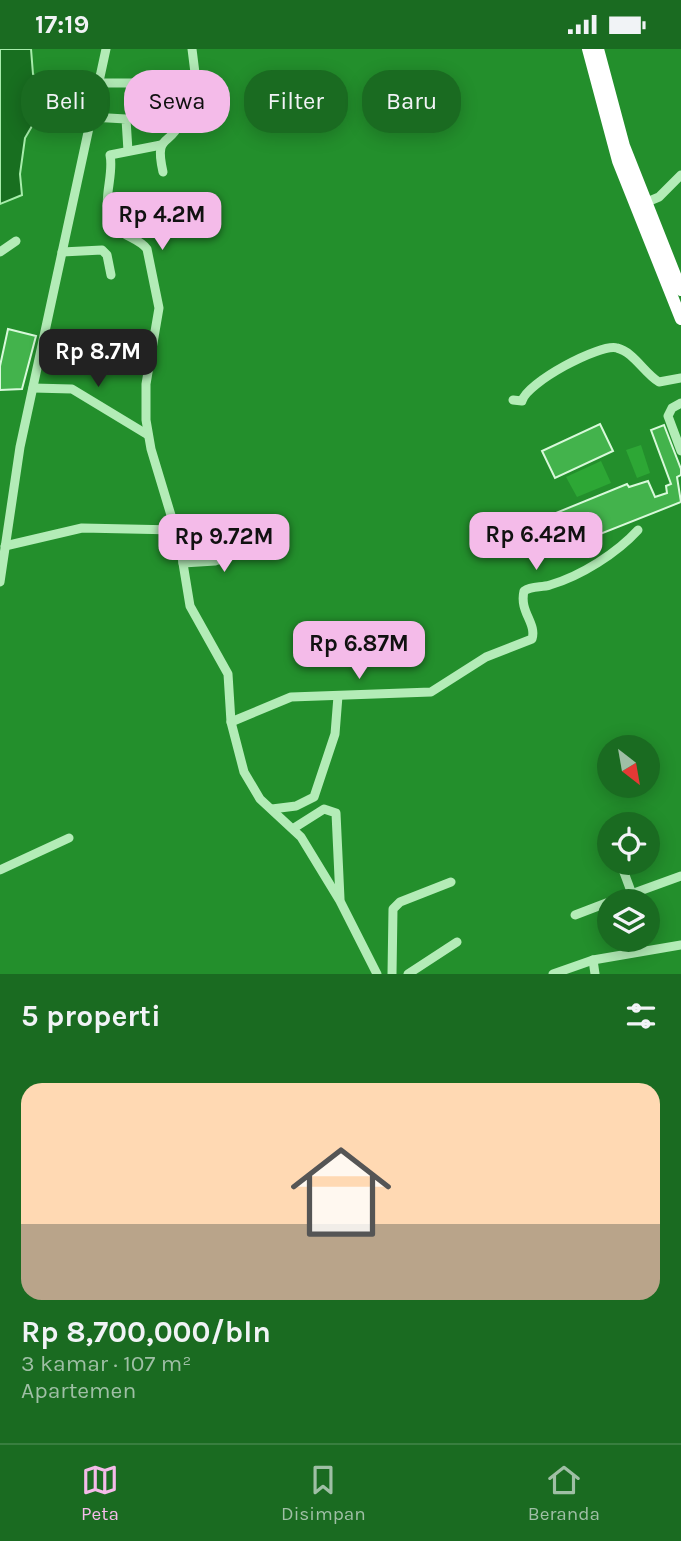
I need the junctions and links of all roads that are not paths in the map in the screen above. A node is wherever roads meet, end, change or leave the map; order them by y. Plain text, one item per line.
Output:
1 (106, 49) edge
2 (192, 49) edge
3 (588, 49) edge
4 (598, 49) edge
5 (102, 70) edge
6 (195, 70) edge
7 (110, 118) edge
8 (88, 133) edge
9 (172, 133) edge
10 (161, 145) junction
11 (128, 151) junction
12 (163, 172) dead end
13 (681, 175) edge
14 (646, 202) junction
15 (16, 241) dead end
16 (0, 252) edge
17 (62, 252) junction
18 (111, 275) dead end
19 (681, 290) edge
20 (681, 319) edge
21 (681, 378) edge
22 (33, 387) junction
23 (513, 400) dead end
24 (681, 404) edge
25 (148, 435) junction
26 (681, 451) edge
27 (176, 530) junction
28 (638, 530) dead end
29 (5, 546) junction
30 (254, 546) dead end
31 (183, 563) junction
32 (0, 582) edge
33 (338, 696) junction
34 (231, 722) junction
35 (272, 809) junction
36 (294, 828) junction
37 (69, 838) dead end
38 (0, 870) edge
39 (681, 876) edge
40 (451, 882) dead end
41 (646, 889) edge
42 (340, 901) junction
43 (597, 907) edge
44 (576, 915) dead end
45 (457, 942) dead end
46 (681, 945) edge
47 (593, 960) junction
48 (377, 974) edge
49 (392, 974) edge
50 (408, 974) edge
51 (553, 974) edge
52 (594, 974) edge

1 - 5 street
2 - 6 street
3 - 20 highway
4 - 14 highway
7 - 11 street
8 - 17 street
9 - 10 street
10 - 11 street
10 - 12 street
11 - 25 street
13 - 14 street
14 - 19 highway
15 - 16 street
17 - 18 street
17 - 22 street
21 - 23 street
22 - 25 street
22 - 29 street
24 - 26 street
25 - 27 street
27 - 29 street
27 - 31 street
28 - 33 street
29 - 32 street
30 - 31 street
31 - 34 street
33 - 34 street
33 - 35 street
34 - 35 street
35 - 36 street
36 - 42 street
36 - 42 street
37 - 38 street
39 - 41 street
40 - 49 street
42 - 48 street
43 - 44 street
45 - 50 street
46 - 47 street
47 - 51 street
47 - 52 street

